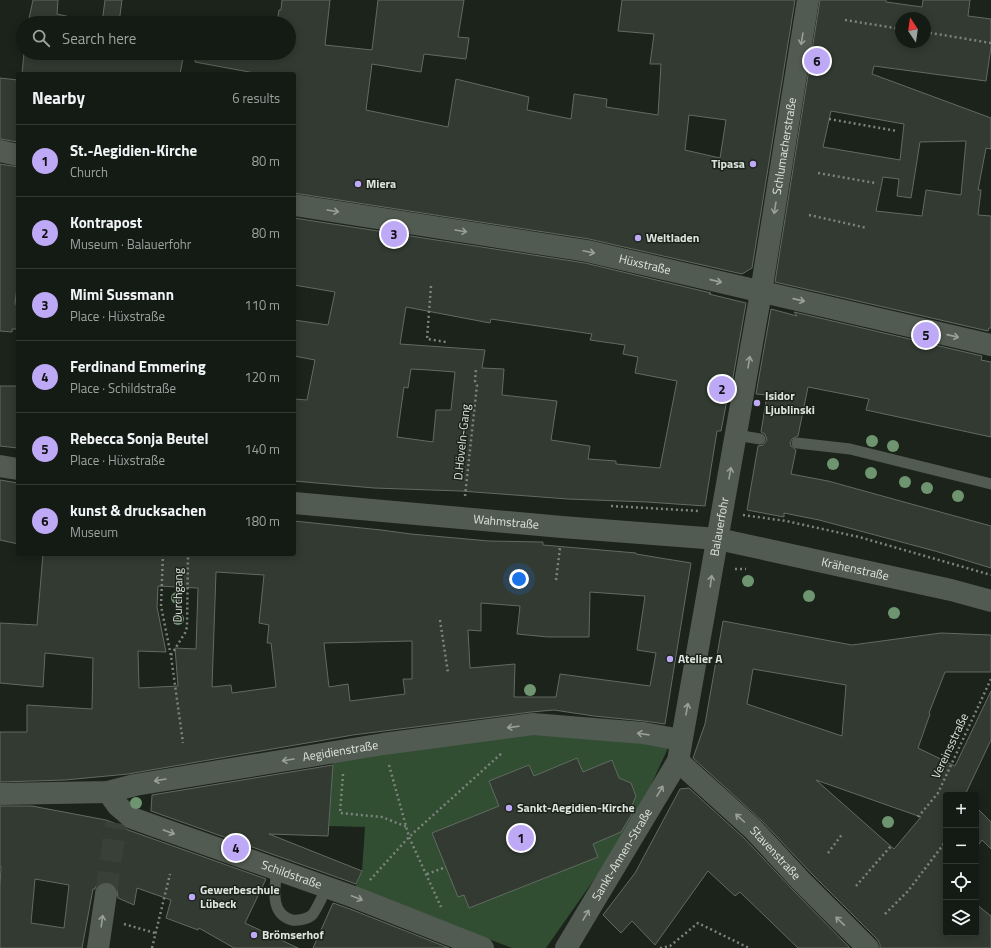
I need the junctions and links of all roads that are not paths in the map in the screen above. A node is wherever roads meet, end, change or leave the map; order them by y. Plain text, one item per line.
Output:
1 (808, 0) edge
2 (0, 151) edge
3 (16, 155) edge
4 (296, 205) edge
5 (762, 292) junction
6 (991, 345) edge
7 (736, 435) junction
8 (760, 439) dead end
9 (797, 443) dead end
10 (0, 466) edge
11 (16, 469) edge
12 (991, 484) edge
13 (296, 503) edge
14 (718, 539) junction
15 (991, 601) edge
16 (680, 751) junction
17 (0, 794) edge
18 (114, 807) junction
19 (277, 869) junction
20 (327, 887) junction
21 (106, 894) tunnel mouth
22 (98, 948) edge
23 (483, 948) edge
24 (566, 948) edge
25 (868, 948) edge

1 -> 5 street, Schlumacherstraße
2 - 3 street
4 -> 5 street, Hüxstraße
5 -> 6 street, Hüxstraße
7 -> 5 street, Balauerfohr
7 - 8 lane
14 -> 7 street, Balauerfohr
9 - 12 lane
10 - 11 street
13 - 14 street, Wahmstraße
14 - 15 street, Krähenstraße
16 -> 14 street, Balauerfohr
16 -> 18 street, Aegidienstraße
24 -> 16 street, Sankt-Annen-Straße
25 -> 16 street, Stavenstraße
17 - 18 street, Aegidienstraße
18 -> 19 street, Schildstraße
19 - 20 street, Schildstraße
19 - 20 lane
20 -> 23 street, Schildstraße
22 -> 21 street

